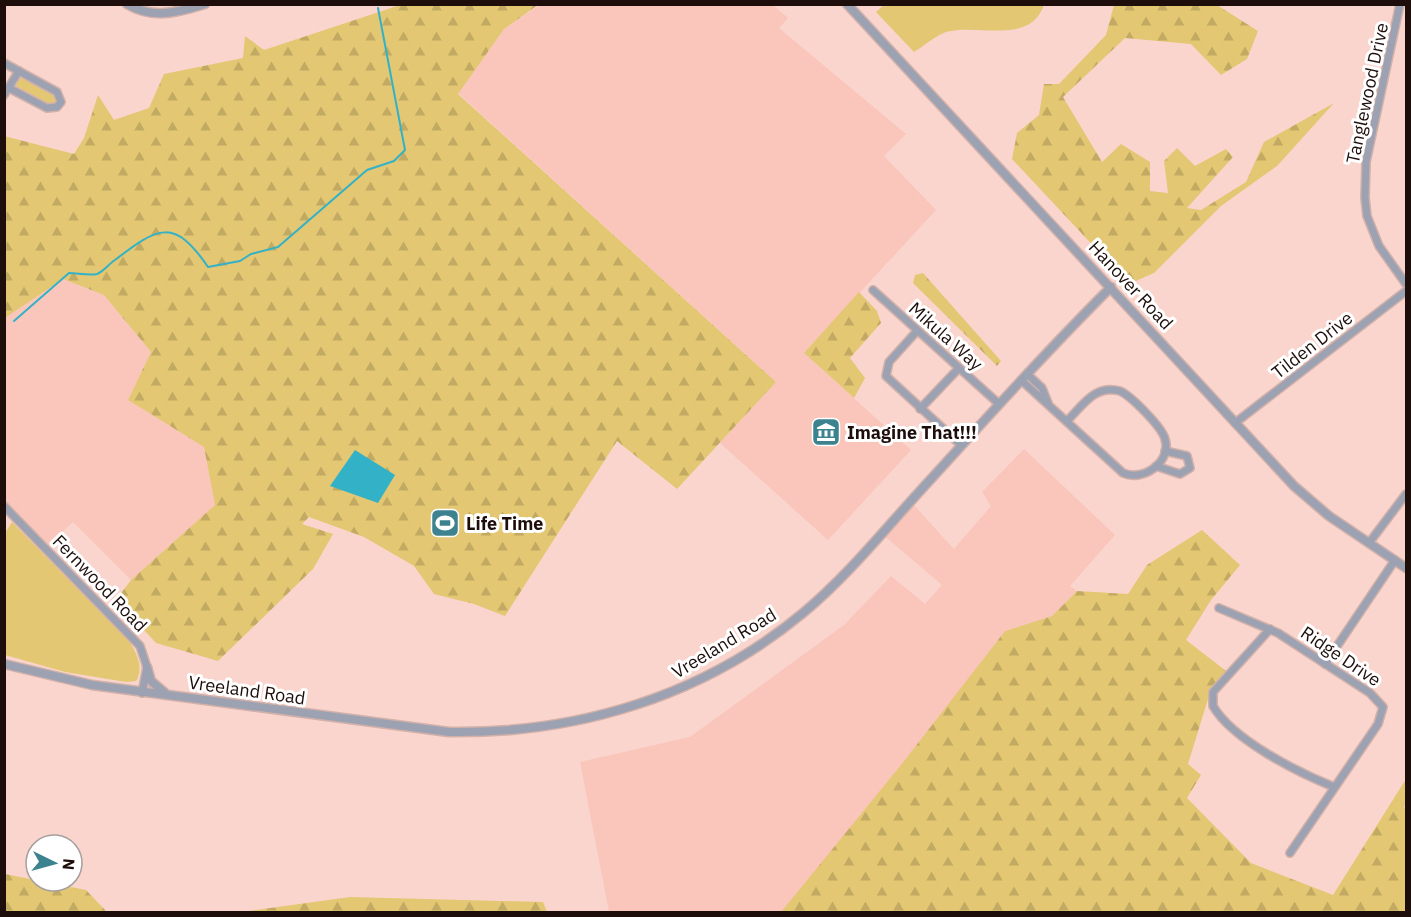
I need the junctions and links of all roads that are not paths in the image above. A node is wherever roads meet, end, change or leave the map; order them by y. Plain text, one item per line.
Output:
1 (128, 4) edge
2 (205, 4) edge
3 (847, 4) edge
4 (1400, 4) edge
5 (4, 63) edge
6 (19, 71) junction
7 (7, 91) edge
8 (1407, 284) edge
9 (1111, 287) junction
10 (873, 290) dead end
11 (1407, 291) edge
12 (917, 331) junction
13 (958, 368) junction
14 (1024, 377) junction
15 (999, 404) junction
16 (920, 409) junction
17 (1068, 420) junction
18 (1235, 423) junction
19 (961, 445) junction
20 (1165, 451) junction
21 (1156, 466) junction
22 (1407, 494) edge
23 (4, 506) edge
24 (1369, 543) junction
25 (1395, 560) junction
26 (1407, 568) edge
27 (1219, 608) dead end
28 (1270, 628) junction
29 (4, 664) edge
30 (1325, 664) junction
31 (147, 667) junction
32 (142, 693) junction
33 (171, 696) junction
34 (1334, 787) junction
35 (1290, 853) dead end

1 - 2 street
3 - 9 street, Hanover Road
4 - 8 street, Tanglewood Drive
5 - 6 street
6 - 7 street
6 - 7 street
9 - 14 street, Vreeland Road
9 - 18 street, Hanover Road
10 - 12 street, Mikula Way
11 - 18 street, Tilden Drive
12 - 13 street, Mikula Way
12 - 16 street
13 - 15 street, Mikula Way
13 - 16 street
14 - 15 street, Vreeland Road
14 - 17 street
15 - 19 street, Vreeland Road
16 - 19 street
17 - 20 street
17 - 21 street
18 - 24 street, Hanover Road
19 - 33 street, Vreeland Road
20 - 21 street
20 - 21 street
22 - 24 street
23 - 31 street, Fernwood Road
24 - 25 street, Hanover Road
25 - 26 street, Hanover Road
25 - 30 street
27 - 28 street, Ridge Drive
28 - 30 street, Ridge Drive
28 - 34 street
29 - 32 street, Vreeland Road
30 - 34 street, Ridge Drive
31 - 32 street
31 - 33 street
32 - 33 street, Vreeland Road
34 - 35 street, Ridge Drive

